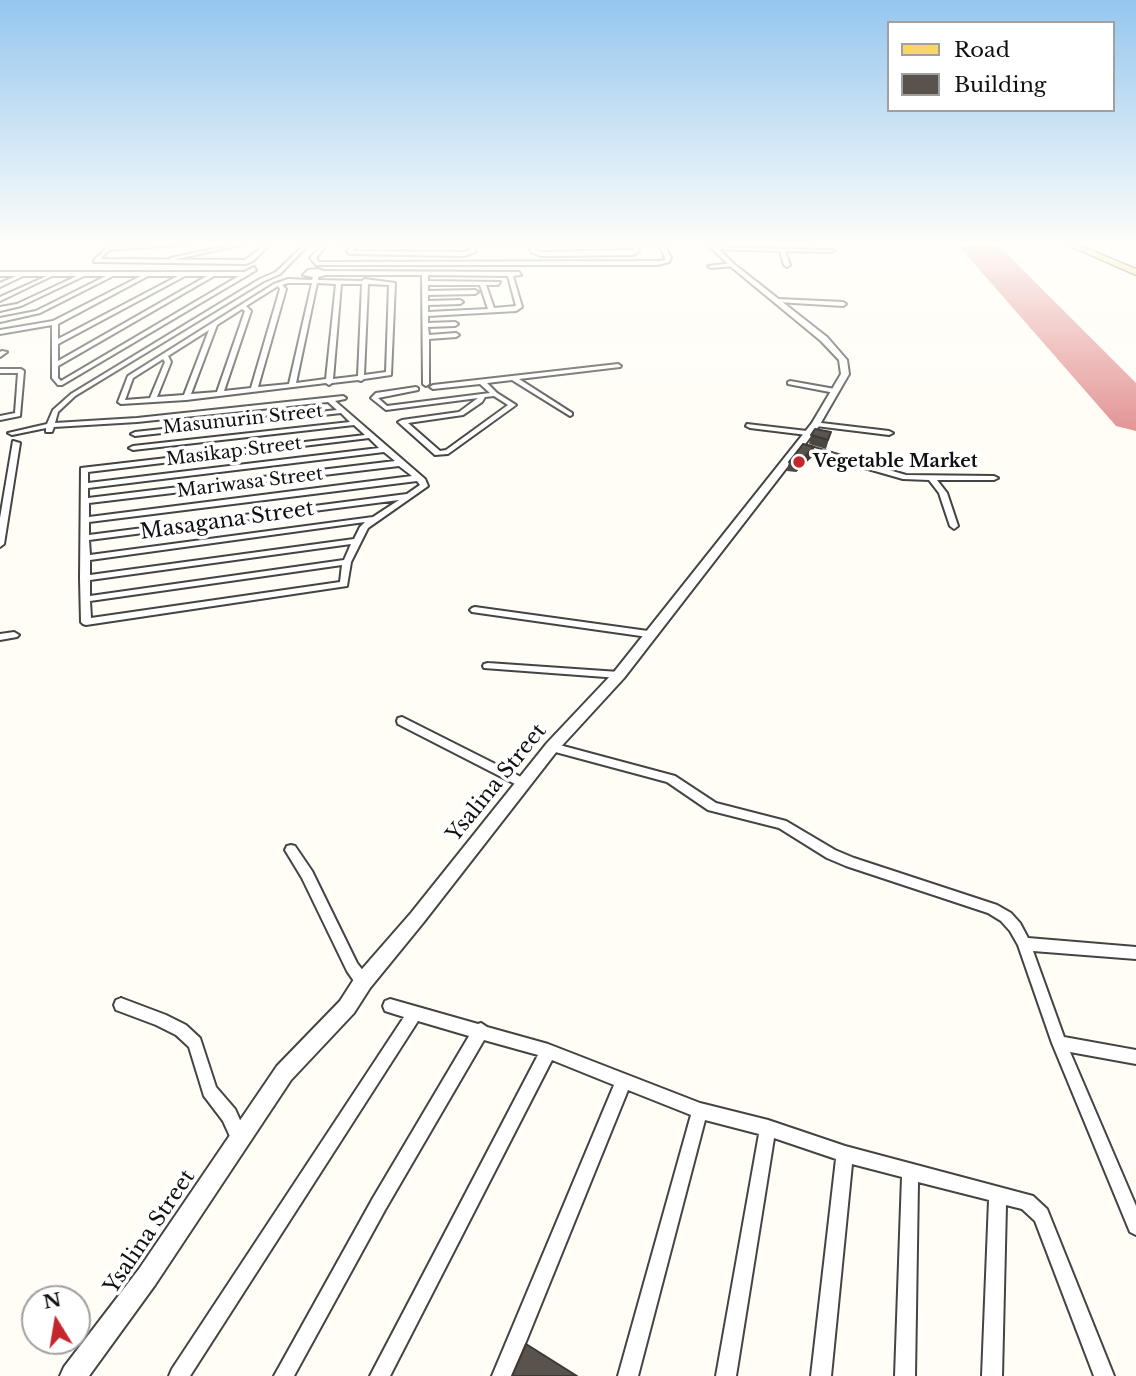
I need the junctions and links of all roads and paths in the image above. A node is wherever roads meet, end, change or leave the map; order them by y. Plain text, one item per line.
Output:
1 (45, 308) edge
2 (83, 308) edge
3 (121, 308) edge
4 (154, 308) edge
5 (188, 308) edge
6 (215, 308) edge
7 (241, 308) edge
8 (244, 308) edge
9 (277, 308) edge
10 (305, 308) edge
11 (336, 308) edge
12 (364, 308) edge
13 (391, 308) edge
14 (425, 308) edge
15 (462, 308) edge
16 (516, 308) edge
17 (787, 308) edge
18 (492, 311) joint
19 (463, 312) junction
20 (425, 314) junction
21 (0, 320) edge
22 (55, 323) junction
23 (455, 324) dead end
24 (215, 325) junction
25 (425, 325) junction
26 (0, 332) edge
27 (456, 335) dead end
28 (425, 337) junction
29 (54, 344) junction
30 (164, 355) junction
31 (55, 365) junction
32 (618, 366) dead end
33 (0, 371) edge
34 (513, 378) junction
35 (360, 379) junction
36 (482, 382) junction
37 (329, 383) junction
38 (790, 383) dead end
39 (60, 384) junction
40 (292, 386) junction
41 (430, 386) junction
42 (254, 390) junction
43 (49, 391) dead end
44 (835, 391) junction
45 (220, 394) junction
46 (495, 394) junction
47 (482, 396) junction
48 (186, 398) junction
49 (343, 398) dead end
50 (330, 400) junction
51 (152, 401) junction
52 (386, 408) junction
53 (343, 411) junction
54 (570, 414) dead end
55 (0, 418) edge
56 (137, 420) junction
57 (402, 422) junction
58 (357, 423) junction
59 (750, 426) dead end
60 (50, 427) junction
61 (135, 433) junction
62 (889, 433) dead end
63 (807, 434) junction
64 (0, 435) edge
65 (371, 436) junction
66 (134, 448) junction
67 (12, 449) dead end
68 (386, 449) junction
69 (401, 463) junction
70 (131, 464) junction
71 (10, 470) junction
72 (0, 472) edge
73 (418, 478) junction
74 (932, 478) junction
75 (995, 478) dead end
76 (85, 486) junction
77 (4, 488) edge
78 (412, 495) junction
79 (85, 501) junction
80 (2, 512) edge
81 (374, 519) junction
82 (85, 520) junction
83 (954, 526) dead end
84 (85, 538) junction
85 (357, 541) junction
86 (0, 544) edge
87 (85, 558) junction
88 (347, 562) junction
89 (86, 578) junction
90 (86, 599) junction
91 (475, 610) dead end
92 (648, 634) junction
93 (14, 635) dead end
94 (0, 637) edge
95 (488, 666) dead end
96 (619, 675) junction
97 (402, 720) dead end
98 (552, 747) junction
99 (523, 783) junction
100 (291, 850) dead end
101 (1024, 944) junction
102 (1136, 953) edge
103 (363, 982) junction
104 (121, 1005) dead end
105 (390, 1006) dead end
106 (415, 1012) junction
107 (481, 1030) junction
108 (1059, 1043) junction
109 (548, 1051) junction
110 (1136, 1057) edge
111 (623, 1082) junction
112 (700, 1111) junction
113 (768, 1128) junction
114 (239, 1137) junction
115 (845, 1154) junction
116 (910, 1171) junction
117 (998, 1194) junction
118 (1136, 1226) edge
119 (74, 1376) edge
120 (179, 1376) edge
121 (284, 1376) edge
122 (380, 1376) edge
123 (502, 1376) edge
124 (628, 1376) edge
125 (726, 1376) edge
126 (821, 1376) edge
127 (905, 1376) edge
128 (992, 1376) edge
129 (1104, 1376) edge

1 - 21 street
2 - 22 street
3 - 29 street
4 - 31 street
5 - 39 street
6 - 60 street
7 - 24 street
8 - 45 street
9 - 42 street
10 - 40 street
11 - 37 street
12 - 35 street
13 - 35 street
14 - 20 street
15 - 19 street
16 - 18 street
17 - 44 street, Ysalina Street
18 - 19 street
19 - 20 street
20 - 25 street
22 - 26 street
22 - 29 street
23 - 25 street
24 - 30 street
24 - 48 street
25 - 28 street
27 - 28 street
28 - 41 street
29 - 31 street
30 - 51 street
30 - 51 street
31 - 39 street
32 - 34 street
33 - 55 street
34 - 36 street
34 - 54 street
35 - 37 street
36 - 41 street
36 - 46 street
37 - 40 street
38 - 44 street
39 - 43 street
40 - 42 street
41 - 52 street
42 - 45 street
44 - 63 street, Ysalina Street
45 - 48 street
46 - 47 street
46 - 57 street
47 - 52 street
47 - 57 street
48 - 51 street
49 - 50 street
50 - 53 street
50 - 56 street
52 - 57 street
53 - 58 street
53 - 61 street
56 - 60 street
56 - 61 street
58 - 65 street
58 - 66 street, Masunurin Street
59 - 63 street
60 - 64 street
61 - 66 street
62 - 63 street
63 - 74 street
63 - 92 street, Ysalina Street
65 - 68 street
65 - 70 street
66 - 70 street
67 - 71 street
68 - 69 street
68 - 76 street, Masikap Street
69 - 73 street
69 - 79 street, Mariwasa Street
70 - 76 street
71 - 72 street
71 - 77 street
73 - 78 street
73 - 82 street, Mariwasa Street
74 - 75 street
74 - 83 street
76 - 79 street
77 - 80 street
78 - 81 street
78 - 84 street
79 - 82 street
80 - 86 street
81 - 85 street
81 - 87 street, Masagana Street
82 - 84 street
84 - 87 street
85 - 88 street
85 - 89 street
87 - 89 street
88 - 90 street
88 - 90 street
89 - 90 street
91 - 92 street
92 - 96 street, Ysalina Street
93 - 94 street
95 - 96 street
96 - 98 street, Ysalina Street
97 - 99 street
98 - 99 street, Ysalina Street
98 - 101 street
99 - 103 street, Ysalina Street
100 - 103 street
101 - 102 street
101 - 108 street
103 - 114 street, Ysalina Street
104 - 114 street
105 - 106 street
106 - 107 street
106 - 120 street
107 - 109 street
107 - 121 street
108 - 110 street
108 - 118 street
109 - 111 street
109 - 122 street
111 - 112 street
111 - 123 street
112 - 113 street
112 - 124 street
113 - 115 street
113 - 125 street
114 - 119 street, Ysalina Street
115 - 116 street
115 - 126 street
116 - 117 street
116 - 127 street
117 - 128 street
117 - 129 street

